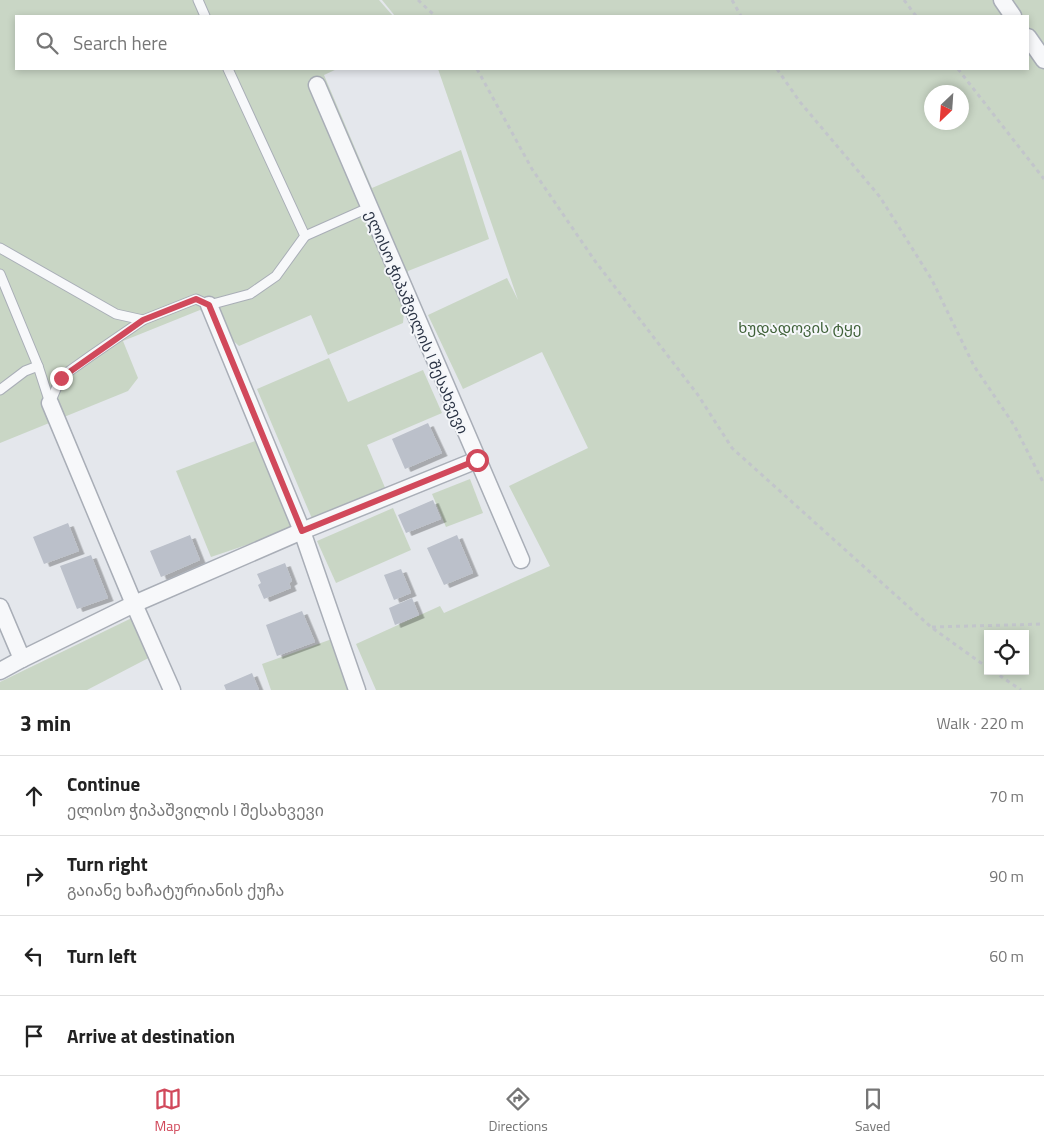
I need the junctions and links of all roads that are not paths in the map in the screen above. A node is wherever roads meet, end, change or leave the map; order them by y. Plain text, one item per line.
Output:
1 (198, 0) edge
2 (1002, 0) edge
3 (205, 15) edge
4 (1012, 15) edge
5 (1029, 38) edge
6 (1044, 60) edge
7 (228, 70) edge
8 (317, 85) dead end
9 (368, 208) junction
10 (305, 236) junction
11 (0, 248) edge
12 (0, 274) edge
13 (209, 305) junction
14 (143, 320) junction
15 (38, 366) junction
16 (0, 390) edge
17 (50, 403) junction
18 (477, 460) junction
19 (302, 531) junction
20 (520, 560) dead end
21 (134, 604) junction
22 (0, 608) edge
23 (22, 660) junction
24 (0, 672) edge
25 (172, 690) edge
26 (357, 690) edge

1 - 3 lane
2 - 4 street
5 - 6 street
7 - 10 lane
8 - 9 street, ელისო ჭიპაშვილის I შესახვევი
9 - 10 lane
9 - 18 street, ელისო ჭიპაშვილის I შესახვევი
10 - 13 lane
11 - 14 lane
12 - 15 lane
13 - 14 lane
13 - 19 street
14 - 17 lane
15 - 16 lane
15 - 17 lane
17 - 21 street
18 - 19 street
18 - 20 street, ელისო ჭიპაშვილის I შესახვევი
19 - 21 street
19 - 26 street
21 - 23 street
21 - 25 street
22 - 23 street
23 - 24 street

